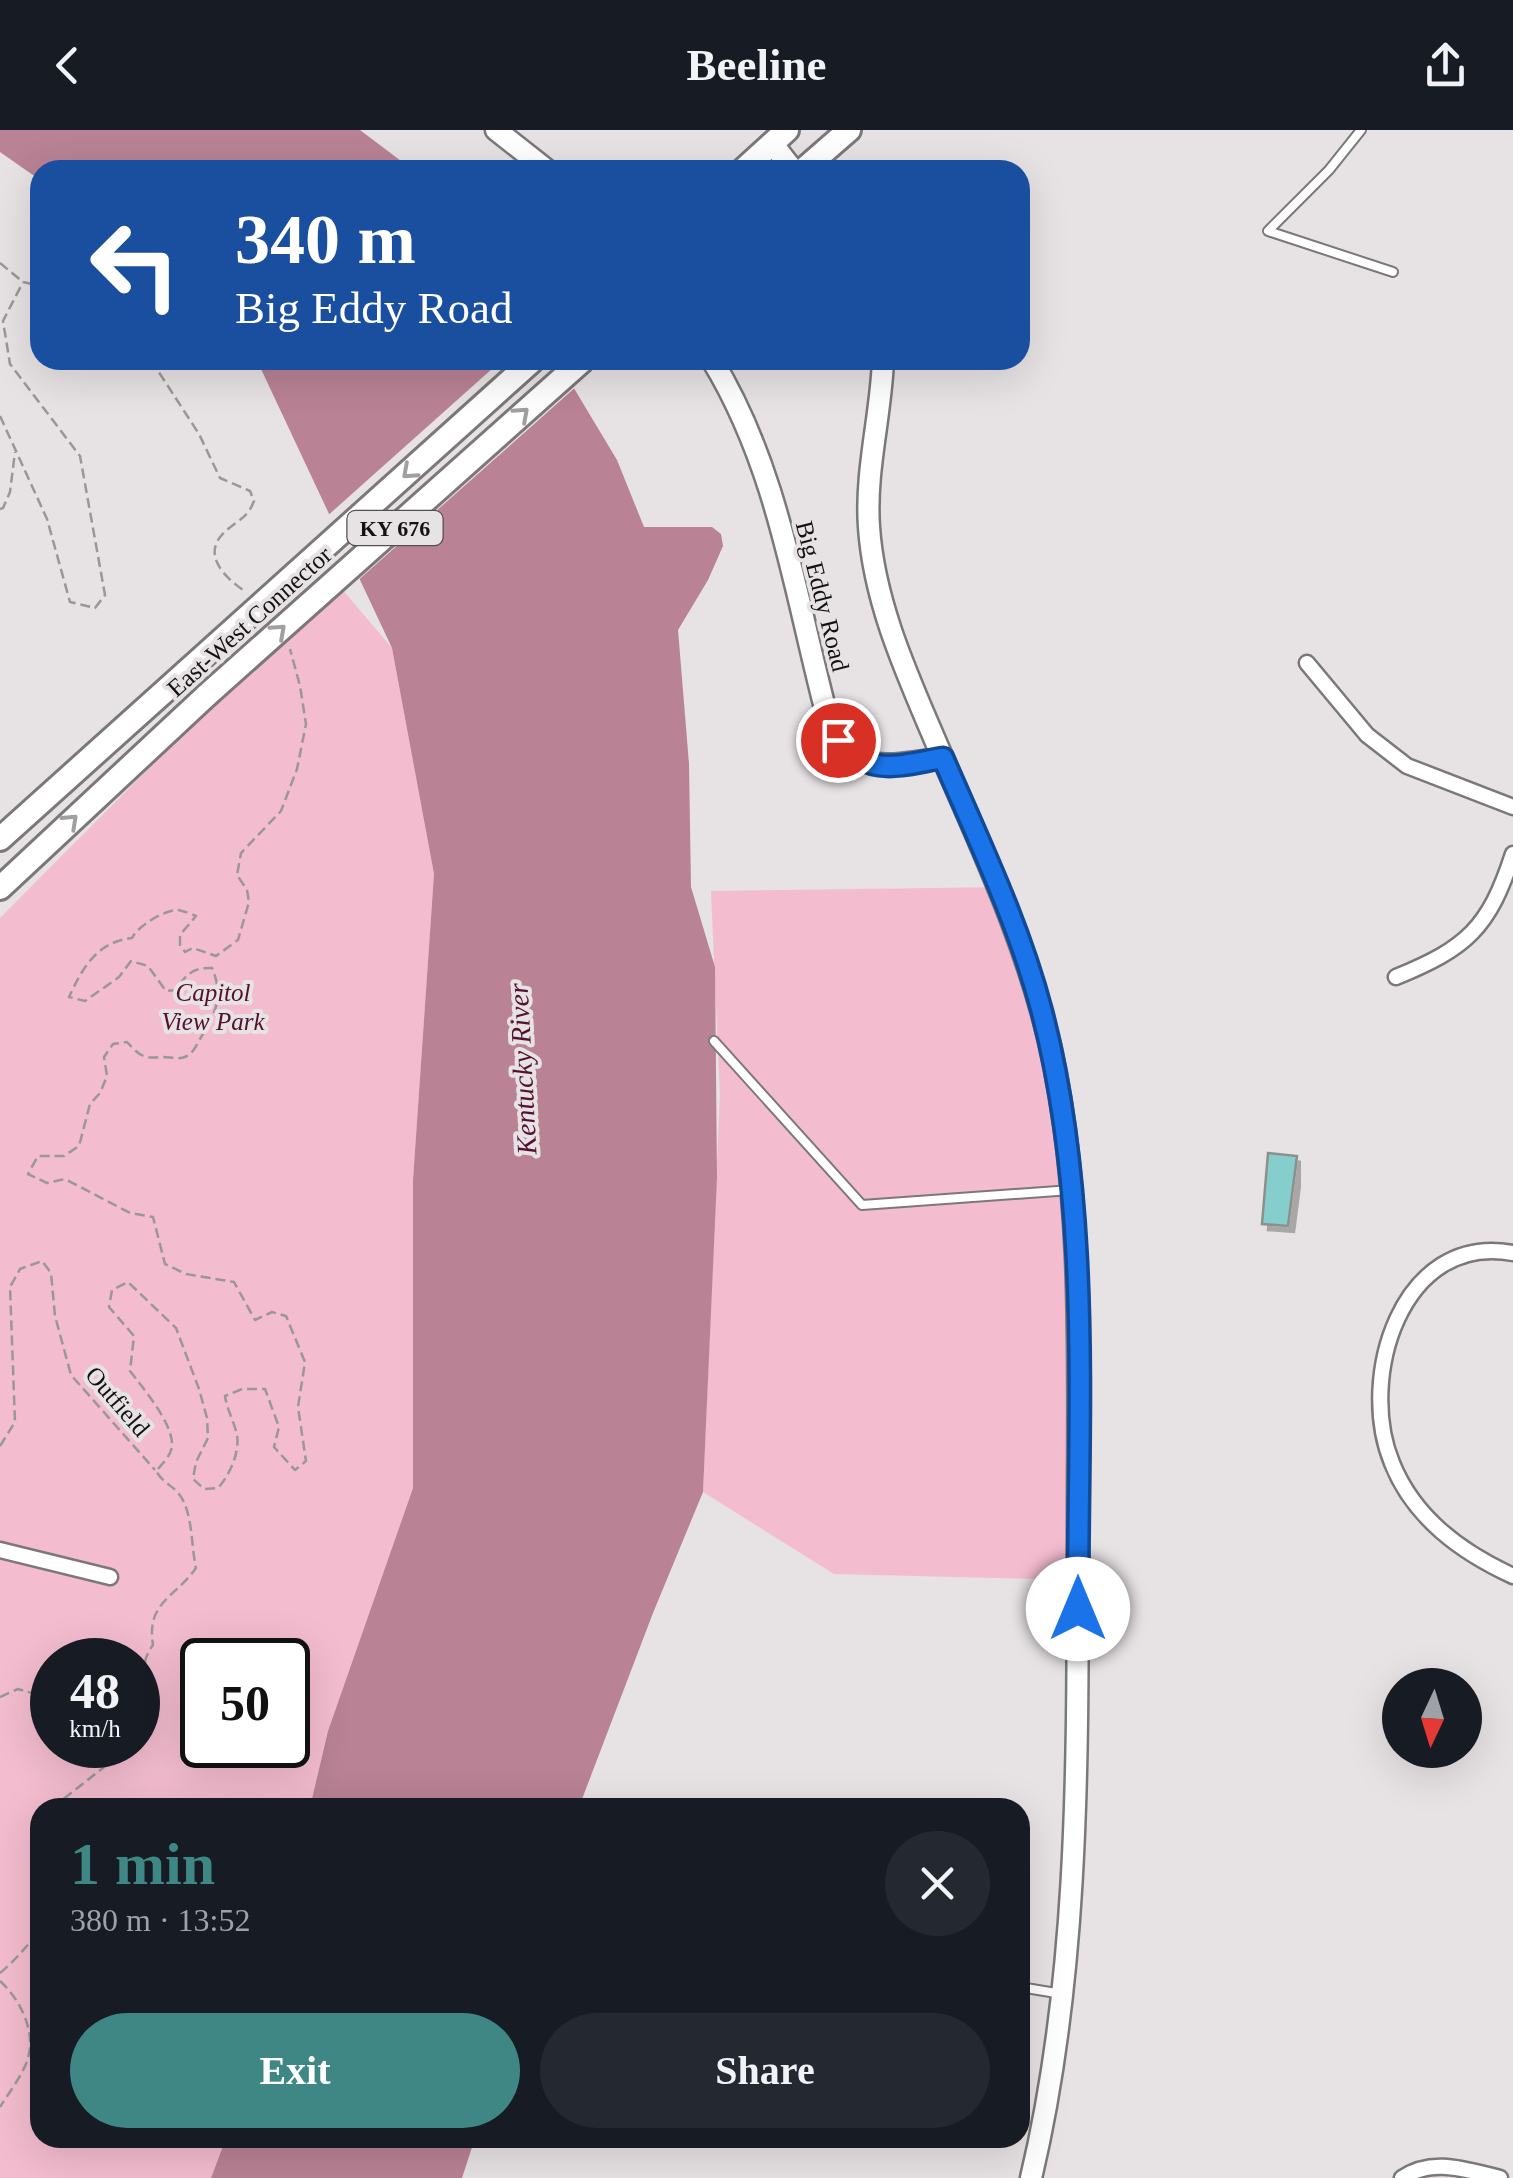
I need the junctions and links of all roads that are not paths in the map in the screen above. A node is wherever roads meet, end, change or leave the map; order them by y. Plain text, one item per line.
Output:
1 (496, 130) edge
2 (848, 130) edge
3 (1361, 130) edge
4 (779, 137) edge
5 (534, 160) edge
6 (754, 160) edge
7 (789, 160) edge
8 (814, 160) edge
9 (1393, 272) dead end
10 (523, 370) edge
11 (572, 370) edge
12 (718, 370) edge
13 (882, 370) edge
14 (1307, 663) dead end
15 (943, 758) junction
16 (1513, 807) edge
17 (0, 839) edge
18 (1513, 854) edge
19 (0, 888) edge
20 (1396, 977) dead end
21 (714, 1042) dead end
22 (1071, 1190) junction
23 (1513, 1254) edge
24 (0, 1550) edge
25 (1513, 1576) edge
26 (110, 1577) dead end
27 (1030, 1989) edge
28 (1062, 1994) junction
29 (1031, 2178) edge
30 (1402, 2178) edge
31 (1500, 2178) edge

1 - 5 main road
2 - 8 main road
3 - 9 lane
4 - 6 main road
4 - 7 main road
10 -> 17 main road, East-West Connector / KY 676, bridge
19 -> 11 main road, East-West Connector / KY 676, bridge
12 - 15 main road, Big Eddy Road
13 - 15 main road
14 - 16 street
15 - 22 main road
18 - 20 street
21 - 22 lane
22 - 28 main road
23 - 25 street
24 - 26 street
27 - 28 lane
28 - 29 main road
30 - 31 street

